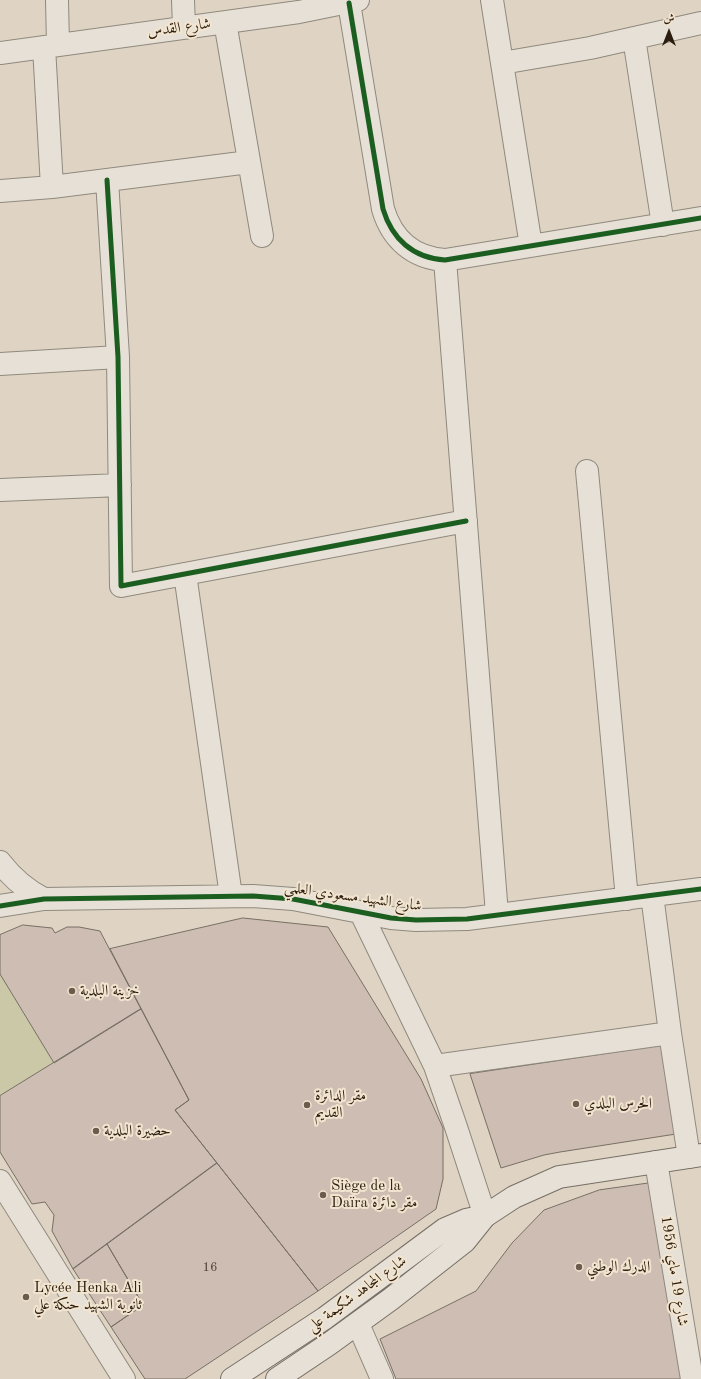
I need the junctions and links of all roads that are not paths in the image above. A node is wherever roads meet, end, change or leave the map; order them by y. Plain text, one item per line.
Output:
1 (57, 0) edge
2 (183, 0) edge
3 (492, 0) edge
4 (353, 1) edge
5 (313, 5) edge
6 (225, 22) junction
7 (701, 23) edge
8 (184, 28) junction
9 (634, 38) junction
10 (51, 46) junction
11 (0, 53) edge
12 (502, 63) junction
13 (249, 162) junction
14 (107, 180) junction
15 (52, 187) junction
16 (0, 191) edge
17 (701, 218) edge
18 (663, 224) junction
19 (262, 236) dead end
20 (531, 246) junction
21 (445, 260) junction
22 (118, 357) junction
23 (0, 364) edge
24 (587, 472) dead end
25 (120, 485) junction
26 (0, 490) edge
27 (466, 521) junction
28 (185, 574) junction
29 (0, 862) edge
30 (701, 889) edge
31 (652, 895) junction
32 (232, 896) junction
33 (44, 899) junction
34 (627, 899) junction
35 (0, 906) edge
36 (361, 913) junction
37 (498, 914) junction
38 (670, 1033) junction
39 (435, 1066) junction
40 (695, 1156) edge
41 (656, 1162) junction
42 (0, 1181) edge
43 (485, 1216) junction
44 (358, 1324) junction
45 (692, 1329) edge
46 (124, 1379) edge
47 (232, 1379) edge
48 (277, 1379) edge
49 (382, 1379) edge
50 (692, 1379) edge

1 - 10 street
2 - 8 street
3 - 12 street
4 - 5 street, شارع القدس
4 - 21 street
5 - 6 street, شارع القدس
6 - 8 street, شارع القدس
6 - 13 street
7 - 9 street
8 - 10 street, شارع القدس
9 - 12 street
9 - 18 street
10 - 11 street, شارع القدس
10 - 15 street
12 - 20 street
13 - 14 street
13 - 19 street
14 - 15 street
14 - 22 street
15 - 16 street
17 - 18 street
18 - 20 street
20 - 21 street
21 - 27 street
22 - 23 street
22 - 25 street
24 - 34 street
25 - 26 street
25 - 28 street
27 - 28 street
27 - 37 street
28 - 32 street
29 - 33 street
30 - 31 street, شارع الشهيد مسعودي العلمي
31 - 34 street, شارع الشهيد مسعودي العلمي
31 - 38 street
32 - 33 street, شارع الشهيد مسعودي العلمي
32 - 36 street, شارع الشهيد مسعودي العلمي
33 - 35 street, شارع الشهيد مسعودي العلمي
34 - 37 street, شارع الشهيد مسعودي العلمي
36 - 37 street, شارع الشهيد مسعودي العلمي
36 - 39 street
38 - 39 street
38 - 40 street
39 - 43 street
40 - 41 street, شارع المجاهد شكيمة علي
41 - 43 street, شارع المجاهد شكيمة علي
41 - 45 street, شارع 19 ماي 1956
42 - 46 street
43 - 44 street, شارع المجاهد شكيمة علي
43 - 47 street, شارع المجاهد شكيمة علي
44 - 48 street, شارع المجاهد شكيمة علي
44 - 49 street
45 - 50 street, شارع 19 ماي 1956

